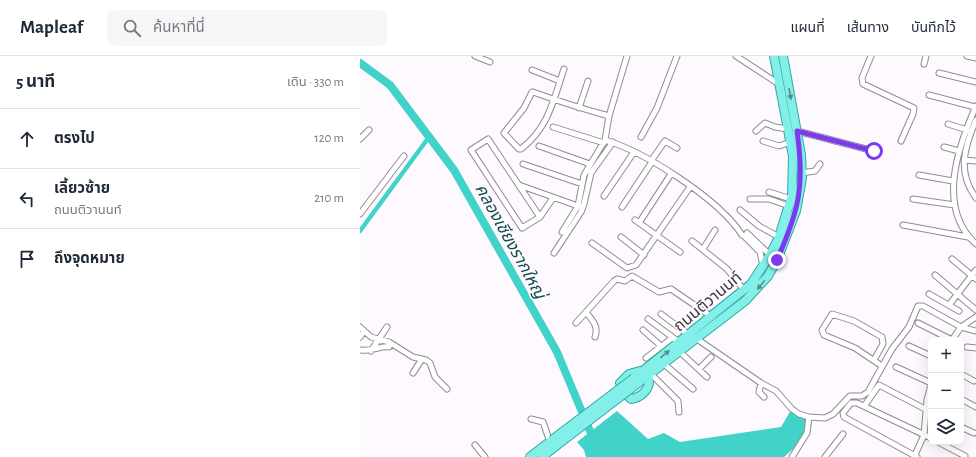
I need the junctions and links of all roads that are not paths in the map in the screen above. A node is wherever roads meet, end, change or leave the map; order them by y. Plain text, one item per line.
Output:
1 (475, 56) edge
2 (627, 56) edge
3 (677, 56) edge
4 (736, 56) edge
5 (774, 56) edge
6 (783, 56) edge
7 (871, 56) edge
8 (926, 56) edge
9 (967, 56) edge
10 (976, 58) edge
11 (490, 62) dead end
12 (924, 64) dead end
13 (564, 69) dead end
14 (532, 70) dead end
15 (939, 73) dead end
16 (560, 81) junction
17 (588, 81) dead end
18 (976, 82) edge
19 (780, 84) junction
20 (929, 95) dead end
21 (554, 99) junction
22 (976, 107) edge
23 (579, 108) junction
24 (609, 116) junction
25 (976, 121) edge
26 (948, 124) dead end
27 (553, 127) dead end
28 (369, 130) dead end
29 (793, 130) junction
30 (967, 130) junction
31 (756, 131) dead end
32 (641, 137) dead end
33 (360, 139) edge
34 (604, 141) junction
35 (763, 141) dead end
36 (613, 142) junction
37 (791, 142) junction
38 (901, 142) dead end
39 (538, 146) dead end
40 (944, 147) dead end
41 (677, 148) dead end
42 (874, 151) dead end
43 (959, 151) junction
44 (634, 152) junction
45 (404, 156) dead end
46 (964, 160) junction
47 (976, 161) edge
48 (652, 162) junction
49 (523, 164) dead end
50 (590, 164) junction
51 (820, 164) dead end
52 (801, 173) junction
53 (671, 174) junction
54 (920, 174) dead end
55 (953, 181) junction
56 (582, 184) junction
57 (518, 185) junction
58 (690, 187) junction
59 (769, 192) dead end
60 (604, 196) dead end
61 (553, 198) junction
62 (976, 198) edge
63 (750, 199) dead end
64 (913, 199) dead end
65 (790, 202) junction
66 (955, 205) junction
67 (578, 206) junction
68 (622, 207) dead end
69 (740, 210) dead end
70 (360, 214) edge
71 (540, 217) junction
72 (903, 225) dead end
73 (716, 230) dead end
74 (562, 232) dead end
75 (657, 236) junction
76 (779, 237) junction
77 (968, 237) junction
78 (621, 238) dead end
79 (692, 241) dead end
80 (753, 241) junction
81 (592, 243) dead end
82 (976, 244) edge
83 (703, 249) junction
84 (680, 252) dead end
85 (554, 253) dead end
86 (644, 255) junction
87 (770, 255) junction
88 (952, 259) dead end
89 (763, 266) junction
90 (976, 270) edge
91 (935, 275) dead end
92 (974, 277) edge
93 (744, 290) junction
94 (928, 294) dead end
95 (957, 294) junction
96 (949, 305) junction
97 (976, 310) edge
98 (959, 311) dead end
99 (586, 312) junction
100 (661, 314) dead end
101 (712, 317) junction
102 (976, 317) edge
103 (648, 319) dead end
104 (576, 323) dead end
105 (918, 323) dead end
106 (387, 327) dead end
107 (961, 327) junction
108 (362, 329) edge
109 (643, 330) dead end
110 (976, 331) edge
111 (689, 335) junction
112 (360, 337) edge
113 (595, 337) dead end
114 (946, 337) edge
115 (954, 337) edge
116 (380, 339) junction
117 (697, 339) junction
118 (676, 340) junction
119 (661, 346) junction
120 (908, 346) dead end
121 (389, 347) dead end
122 (967, 347) dead end
123 (976, 348) edge
124 (360, 350) edge
125 (371, 351) junction
126 (680, 352) junction
127 (928, 355) edge
128 (711, 357) dead end
129 (646, 358) dead end
130 (422, 359) junction
131 (874, 360) junction
132 (664, 364) junction
133 (882, 366) junction
134 (896, 367) dead end
135 (699, 369) junction
136 (413, 373) dead end
137 (648, 374) junction
138 (964, 376) edge
139 (707, 377) dead end
140 (974, 381) dead end
141 (761, 383) junction
142 (928, 383) edge
143 (693, 389) dead end
144 (447, 390) dead end
145 (764, 397) dead end
146 (964, 401) edge
147 (865, 405) junction
148 (976, 407) edge
149 (928, 410) edge
150 (679, 412) dead end
151 (928, 416) edge
152 (809, 418) junction
153 (531, 419) dead end
154 (964, 428) edge
155 (974, 433) dead end
156 (843, 434) dead end
157 (924, 434) junction
158 (928, 436) edge
159 (553, 442) junction
160 (475, 445) dead end
161 (944, 445) edge
162 (966, 456) edge
163 (485, 457) edge
164 (530, 457) edge
165 (542, 457) edge
166 (792, 457) edge
167 (825, 457) edge
168 (915, 457) edge

1 - 11 street
2 - 24 street
3 - 32 street
4 - 19 street
5 - 19 main road, ถนนติวานนท์
6 -> 29 main road, ถนนติวานนท์
7 - 38 street
8 - 12 street
9 - 10 street
13 - 16 street
14 - 16 street
15 - 18 street
16 - 21 street
17 - 23 street
19 - 29 main road, ถนนติวานนท์
20 - 22 street
21 - 21 street
21 - 23 street
22 - 30 street
23 - 24 street
24 - 34 street
25 - 46 street
26 - 30 street
27 - 34 street
28 - 33 street
29 - 31 street
29 - 37 main road, ถนนติวานนท์
29 - 42 street
29 - 52 main road, ถนนติวานนท์
30 - 43 street
34 - 36 street
34 - 50 street
35 - 37 street
36 - 44 street
36 - 85 street
37 - 65 main road, ถนนติวานนท์
39 - 50 street
40 - 43 street
41 - 48 street
43 - 55 street
44 - 48 street
44 - 60 street
45 - 70 street
46 - 47 street
46 - 62 street
48 - 53 street
48 - 68 street
49 - 56 street
50 - 56 street
51 - 52 street
52 -> 117 main road, ถนนติวานนท์
53 - 58 street
53 - 75 street
54 - 55 street
55 - 66 street
56 - 67 street
57 - 61 street
57 - 71 street
57 - 71 street
58 - 75 street
58 - 80 street
59 - 65 street
61 - 67 street
61 - 71 street
63 - 65 street
64 - 66 street
65 - 76 main road, ถนนติวานนท์
66 - 77 street
67 - 74 street
69 - 76 street
72 - 77 street
73 - 83 street
75 - 84 street
75 - 86 street
76 - 87 main road, ถนนติวานนท์
77 - 82 street
78 - 86 street
79 - 83 street
80 - 87 street
80 - 89 street
81 - 86 street
83 - 93 street
87 - 89 main road, ถนนติวานนท์
88 - 92 street
89 - 93 main road, ถนนติวานนท์
90 - 92 street
91 - 95 street
92 - 95 street
93 - 101 main road, ถนนติวานนท์
94 - 96 street
95 - 96 street
95 - 97 street
96 - 98 street
99 - 101 street
99 - 104 street
99 - 113 street
100 - 111 street
101 - 111 main road, ถนนติวานนท์
102 - 107 street
103 - 118 street
105 - 114 street
106 - 116 street
107 - 110 street
107 - 115 street
107 - 133 street
108 - 112 street
108 - 116 street
109 - 119 street
111 - 118 main road, ถนนติวานนท์
116 - 125 street
116 - 130 street
117 - 126 main road, ถนนติวานนท์
117 - 141 street
118 - 119 street
137 -> 118 main road, ถนนติวานนท์
119 - 129 street
120 - 127 street
121 - 125 street
122 - 123 street
124 - 125 street
126 - 132 main road, ถนนติวานนท์
126 - 135 street
128 - 135 street
130 - 136 street
130 - 144 street
131 - 131 street
131 - 133 street
132 - 137 main road, ถนนติวานนท์
132 - 143 street
133 - 152 street
134 - 142 street
135 - 139 street
137 - 150 street
137 - 159 main road, ถนนติวานนท์, bridge
138 - 140 street
141 - 145 street
141 - 152 street
146 - 148 street
147 - 149 street
147 - 157 street
147 - 168 street
151 - 157 street
152 - 166 street
153 - 159 street
154 - 155 street
156 - 167 street
157 - 158 street
157 - 168 street
159 - 164 main road, ถนนติวานนท์
159 - 165 main road, ถนนติวานนท์
160 - 163 street
161 - 162 street

